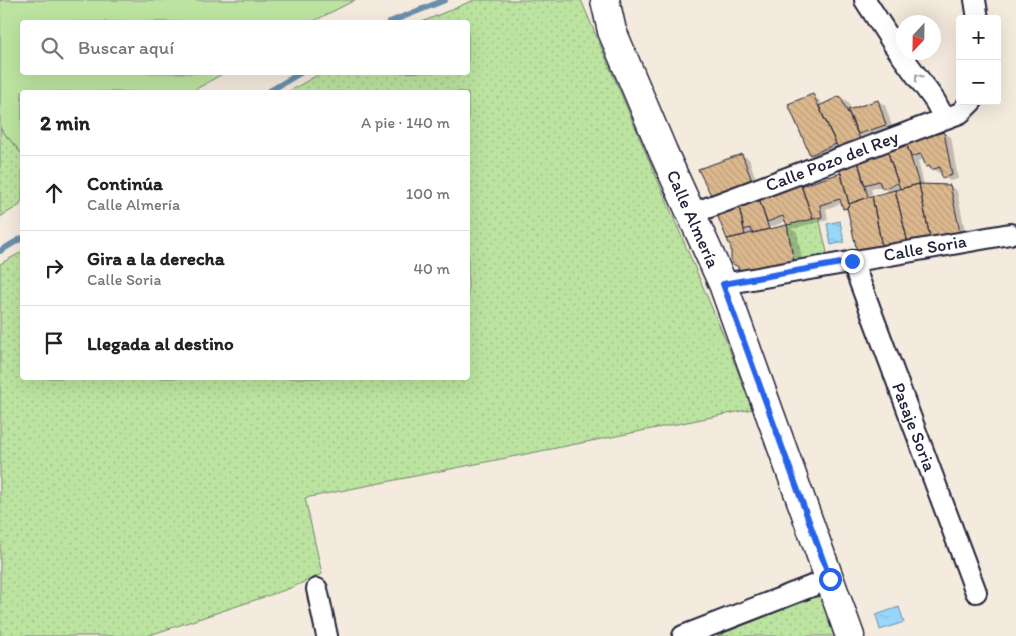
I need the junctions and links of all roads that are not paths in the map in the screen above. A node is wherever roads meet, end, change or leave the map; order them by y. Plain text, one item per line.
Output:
1 (605, 0) edge
2 (865, 0) edge
3 (975, 0) edge
4 (977, 15) edge
5 (969, 105) edge
6 (944, 118) junction
7 (691, 214) junction
8 (1010, 234) dead end
9 (852, 261) junction
10 (723, 284) junction
11 (830, 579) junction
12 (317, 589) dead end
13 (976, 592) dead end
14 (327, 636) edge
15 (683, 636) edge
16 (850, 636) edge

1 - 7 street, Calle Almería
6 -> 2 street
3 - 4 street
5 - 6 street, Calle Pozo del Rey
6 - 7 street, Calle Pozo del Rey
7 - 10 street, Calle Almería
8 - 9 street, Calle Soria
9 - 10 street, Calle Soria
9 - 13 street, Pasaje Soria
10 - 11 street, Calle Almería
11 - 15 street
11 - 16 street, Calle Almería
12 - 14 street

